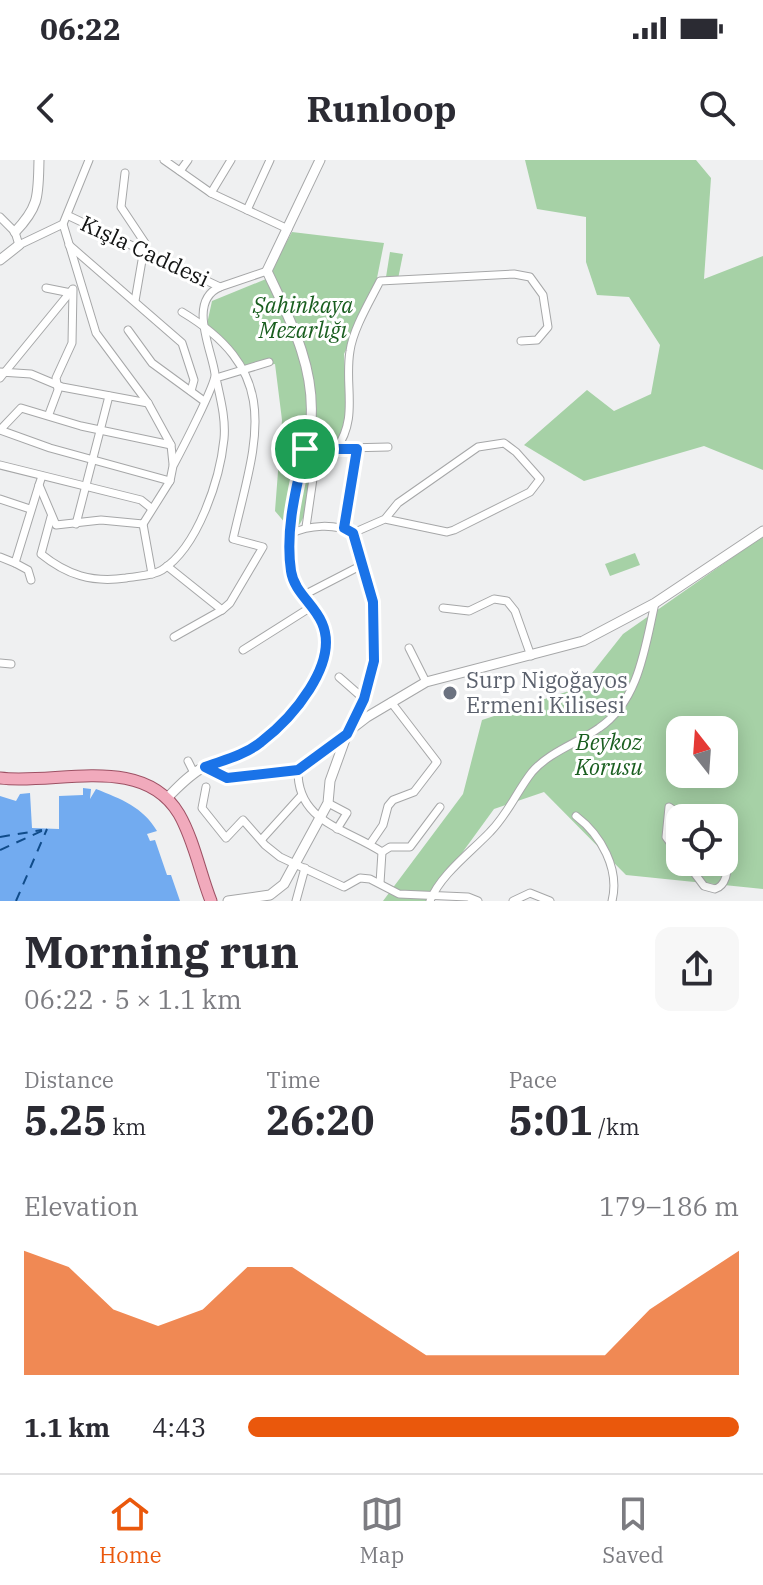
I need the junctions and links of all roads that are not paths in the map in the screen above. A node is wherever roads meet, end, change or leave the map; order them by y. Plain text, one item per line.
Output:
1 (39, 160) edge
2 (89, 160) edge
3 (164, 160) edge
4 (188, 160) edge
5 (231, 160) edge
6 (270, 160) edge
7 (320, 160) edge
8 (180, 171) junction
9 (125, 173) dead end
10 (211, 193) junction
11 (247, 210) junction
12 (69, 216) junction
13 (0, 217) edge
14 (63, 224) junction
15 (288, 229) junction
16 (15, 232) junction
17 (19, 245) junction
18 (69, 245) junction
19 (142, 247) junction
20 (1, 258) edge
21 (267, 271) junction
22 (78, 276) junction
23 (220, 287) junction
24 (46, 288) dead end
25 (72, 291) junction
26 (135, 301) junction
27 (182, 312) dead end
28 (203, 324) junction
29 (128, 330) dead end
30 (521, 341) dead end
31 (269, 362) dead end
32 (245, 369) junction
33 (2, 374) edge
34 (216, 378) junction
35 (56, 382) junction
36 (191, 391) junction
37 (109, 396) junction
38 (204, 401) junction
39 (148, 403) junction
40 (49, 414) junction
41 (0, 430) edge
42 (101, 431) junction
43 (171, 445) junction
44 (388, 447) dead end
45 (305, 449) junction
46 (336, 449) junction
47 (357, 449) junction
48 (317, 451) junction
49 (91, 458) junction
50 (0, 465) edge
51 (173, 466) junction
52 (40, 480) junction
53 (170, 481) junction
54 (86, 488) junction
55 (0, 499) edge
56 (151, 508) junction
57 (30, 509) junction
58 (51, 517) junction
59 (385, 519) junction
60 (76, 524) junction
61 (143, 524) junction
62 (306, 527) junction
63 (344, 528) junction
64 (763, 531) edge
65 (353, 533) junction
66 (290, 534) junction
67 (0, 557) edge
68 (15, 563) junction
69 (362, 565) junction
70 (167, 566) junction
71 (152, 574) junction
72 (31, 580) dead end
73 (302, 596) junction
74 (655, 603) junction
75 (311, 607) junction
76 (443, 608) dead end
77 (222, 610) junction
78 (174, 637) dead end
79 (409, 648) dead end
80 (243, 650) dead end
81 (531, 656) junction
82 (0, 663) edge
83 (11, 664) dead end
84 (339, 677) dead end
85 (426, 682) junction
86 (364, 699) junction
87 (391, 702) junction
88 (347, 734) junction
89 (188, 761) dead end
90 (205, 767) junction
91 (298, 770) junction
92 (194, 773) junction
93 (0, 778) edge
94 (206, 787) dead end
95 (300, 797) junction
96 (167, 798) junction
97 (328, 803) junction
98 (440, 807) dead end
99 (576, 816) dead end
100 (321, 818) junction
101 (337, 829) junction
102 (262, 839) junction
103 (370, 844) junction
104 (382, 852) junction
105 (295, 864) junction
106 (305, 868) junction
107 (696, 876) edge
108 (726, 876) edge
109 (380, 883) junction
110 (715, 889) junction
111 (430, 899) edge
112 (211, 901) edge
113 (228, 901) edge
114 (296, 901) edge
115 (478, 901) edge
116 (513, 901) edge
117 (550, 901) edge
118 (612, 901) edge
119 (715, 901) edge

1 - 16 street
2 - 12 street
3 - 8 street
4 - 8 street
5 - 10 street
6 - 11 street
7 - 15 street
8 - 10 street
9 - 19 street
10 - 11 street
11 - 15 street
12 - 14 street
12 - 19 street, Kışla Caddesi
13 - 16 street
14 - 17 street
14 - 18 street
15 - 21 street
16 - 17 street
17 - 20 street
18 - 22 street
18 - 26 street
19 - 23 street, Kışla Caddesi
19 - 26 street
21 - 23 street, Kışla Caddesi
21 - 45 street
22 - 25 street
22 - 39 street
23 - 28 street
24 - 25 street
25 - 33 street
25 - 35 street
26 - 36 street
27 - 28 street
28 - 32 street
28 - 34 street
29 - 36 street
30 - 46 street
31 - 32 street
32 - 34 street
32 - 77 street
33 - 35 street
34 - 38 street
34 - 70 street
35 - 37 street
35 - 40 street
36 - 38 street
37 - 39 street
37 - 42 street
38 - 51 street
39 - 43 street
40 - 41 street
40 - 42 street
41 - 49 street
42 - 43 street
42 - 49 street
43 - 51 street
44 - 47 street
45 - 48 street
45 - 66 street
46 - 47 street
46 - 48 street
47 - 63 street
48 - 62 street
49 - 53 street
49 - 54 street
50 - 52 street
51 - 53 street
52 - 54 street
52 - 57 street
52 - 58 street
53 - 56 street
54 - 56 street
54 - 60 street
55 - 57 street
56 - 61 street
57 - 68 street
58 - 60 street
58 - 71 street
59 - 59 street
59 - 65 street
60 - 61 street
61 - 71 street
62 - 63 street
62 - 66 street
63 - 65 street
64 - 74 street
65 - 69 street
66 - 73 street
67 - 68 street
68 - 72 street
69 - 73 street
69 - 86 street
70 - 71 street
70 - 77 street
73 - 75 street
74 - 81 street
74 - 111 street
75 - 80 street
75 - 90 street
76 - 81 street
77 - 78 street
79 - 85 street
81 - 85 street
82 - 83 street
84 - 86 street
85 - 87 street
86 - 88 street
87 - 88 street
87 - 103 street
88 - 91 street
88 - 97 street
89 - 92 street
90 - 91 street
90 - 92 street
91 - 95 street
92 - 96 street
93 - 96 main road
94 - 102 street
95 - 100 street
95 - 102 street
96 - 112 main road
97 - 100 street
97 - 101 street
98 - 104 street
99 - 118 street
100 - 101 street
100 - 105 street
101 - 103 street
102 - 105 street
103 - 104 street
104 - 109 street
105 - 106 street
105 - 113 street
106 - 109 street
106 - 114 street
107 - 110 street
108 - 110 street
109 - 111 street
110 - 119 street
111 - 115 street
116 - 117 street

